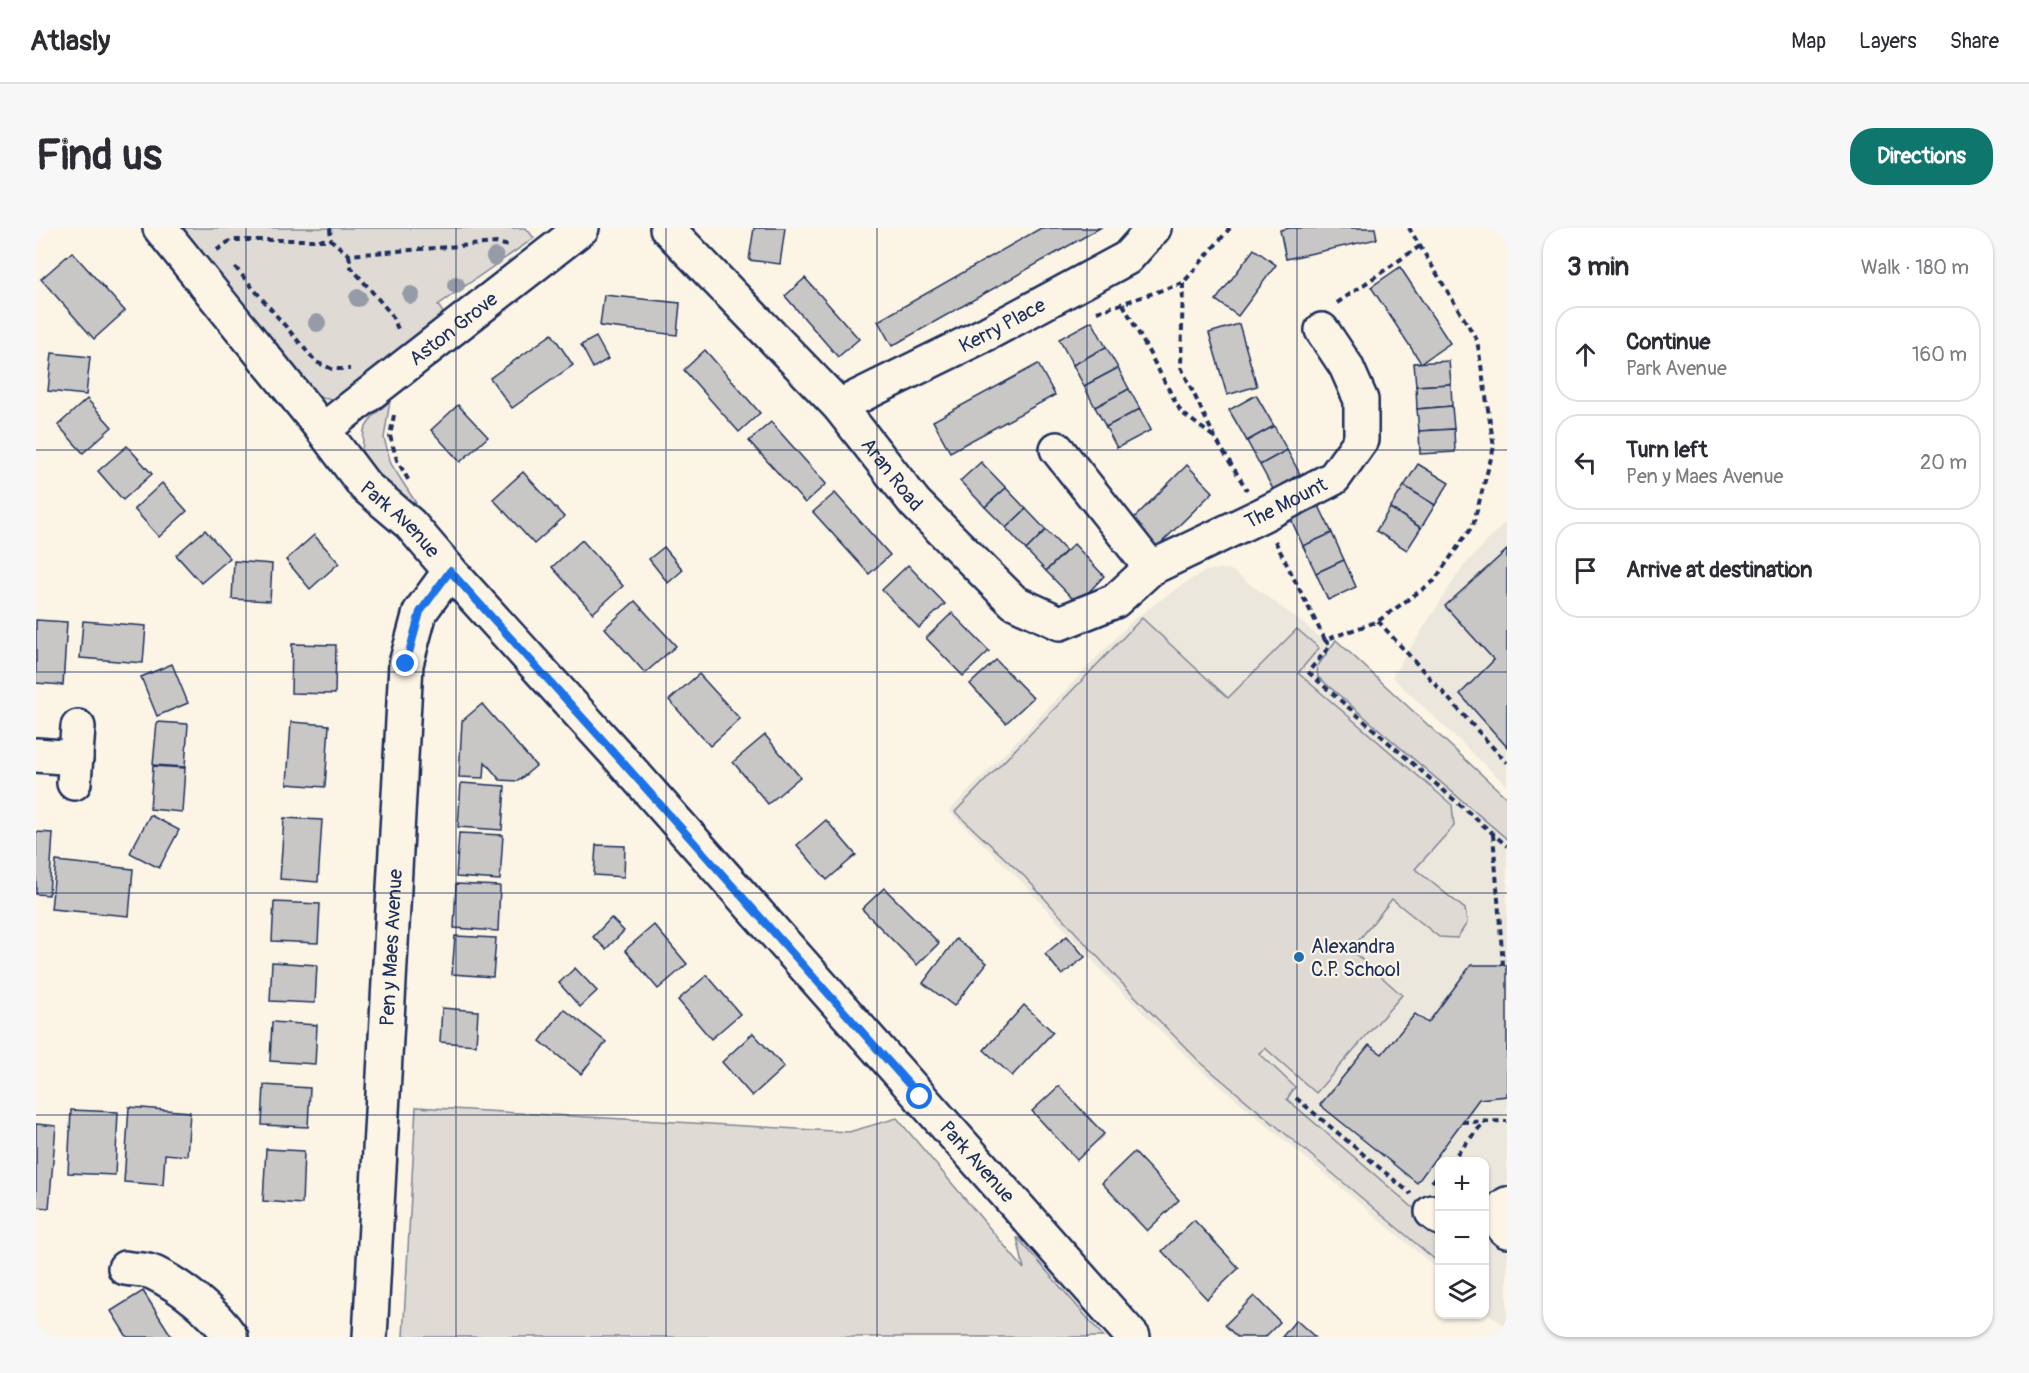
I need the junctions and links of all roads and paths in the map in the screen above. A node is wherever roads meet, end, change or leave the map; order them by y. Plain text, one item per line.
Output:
1 (160, 228) edge
2 (330, 228) edge
3 (582, 228) edge
4 (667, 228) edge
5 (1154, 228) edge
6 (331, 240) junction
7 (214, 243) dead end
8 (1420, 246) dead end
9 (220, 250) junction
10 (181, 254) junction
11 (349, 255) junction
12 (535, 264) junction
13 (235, 267) dead end
14 (1123, 304) dead end
15 (1323, 330) joint
16 (402, 337) dead end
17 (388, 379) junction
18 (839, 406) junction
19 (323, 430) junction
20 (1215, 438) dead end
21 (1057, 449) dead end
22 (410, 524) junction
23 (1151, 568) junction
24 (450, 571) junction
25 (1378, 621) dead end
26 (1325, 639) dead end
27 (36, 755) edge
28 (76, 756) dead end
29 (1507, 763) edge
30 (1493, 834) junction
31 (1507, 846) edge
32 (1503, 965) dead end
33 (1296, 1098) dead end
34 (1485, 1121) junction
35 (1507, 1121) edge
36 (1462, 1122) dead end
37 (1454, 1157) edge
38 (1435, 1186) edge
39 (1428, 1205) edge
40 (125, 1268) dead end
41 (231, 1337) edge
42 (370, 1337) edge
43 (1133, 1337) edge

1 - 10 street, Park Avenue
2 - 6 path
3 - 12 street, Aston Grove
4 - 18 street, Aran Road
5 - 18 street, Kerry Place
6 - 9 path
6 - 11 path
7 - 9 path
8 - 15 path
9 - 10 path
10 - 19 street, Park Avenue
11 - 12 path
11 - 16 path
12 - 17 street, Aston Grove
13 - 17 path
14 - 20 path
15 - 23 street, The Mount
17 - 19 street, Aston Grove
17 - 22 path
18 - 23 street, Aran Road
19 - 22 street, Park Avenue
21 - 23 street
22 - 24 street, Park Avenue
24 - 42 street, Pen y Maes Avenue
24 - 43 street, Park Avenue
25 - 29 path
26 - 30 path
27 - 28 street
30 - 31 path
30 - 32 path
33 - 39 path
34 - 35 path
34 - 36 path
34 - 37 path
38 - 39 path
40 - 41 street

